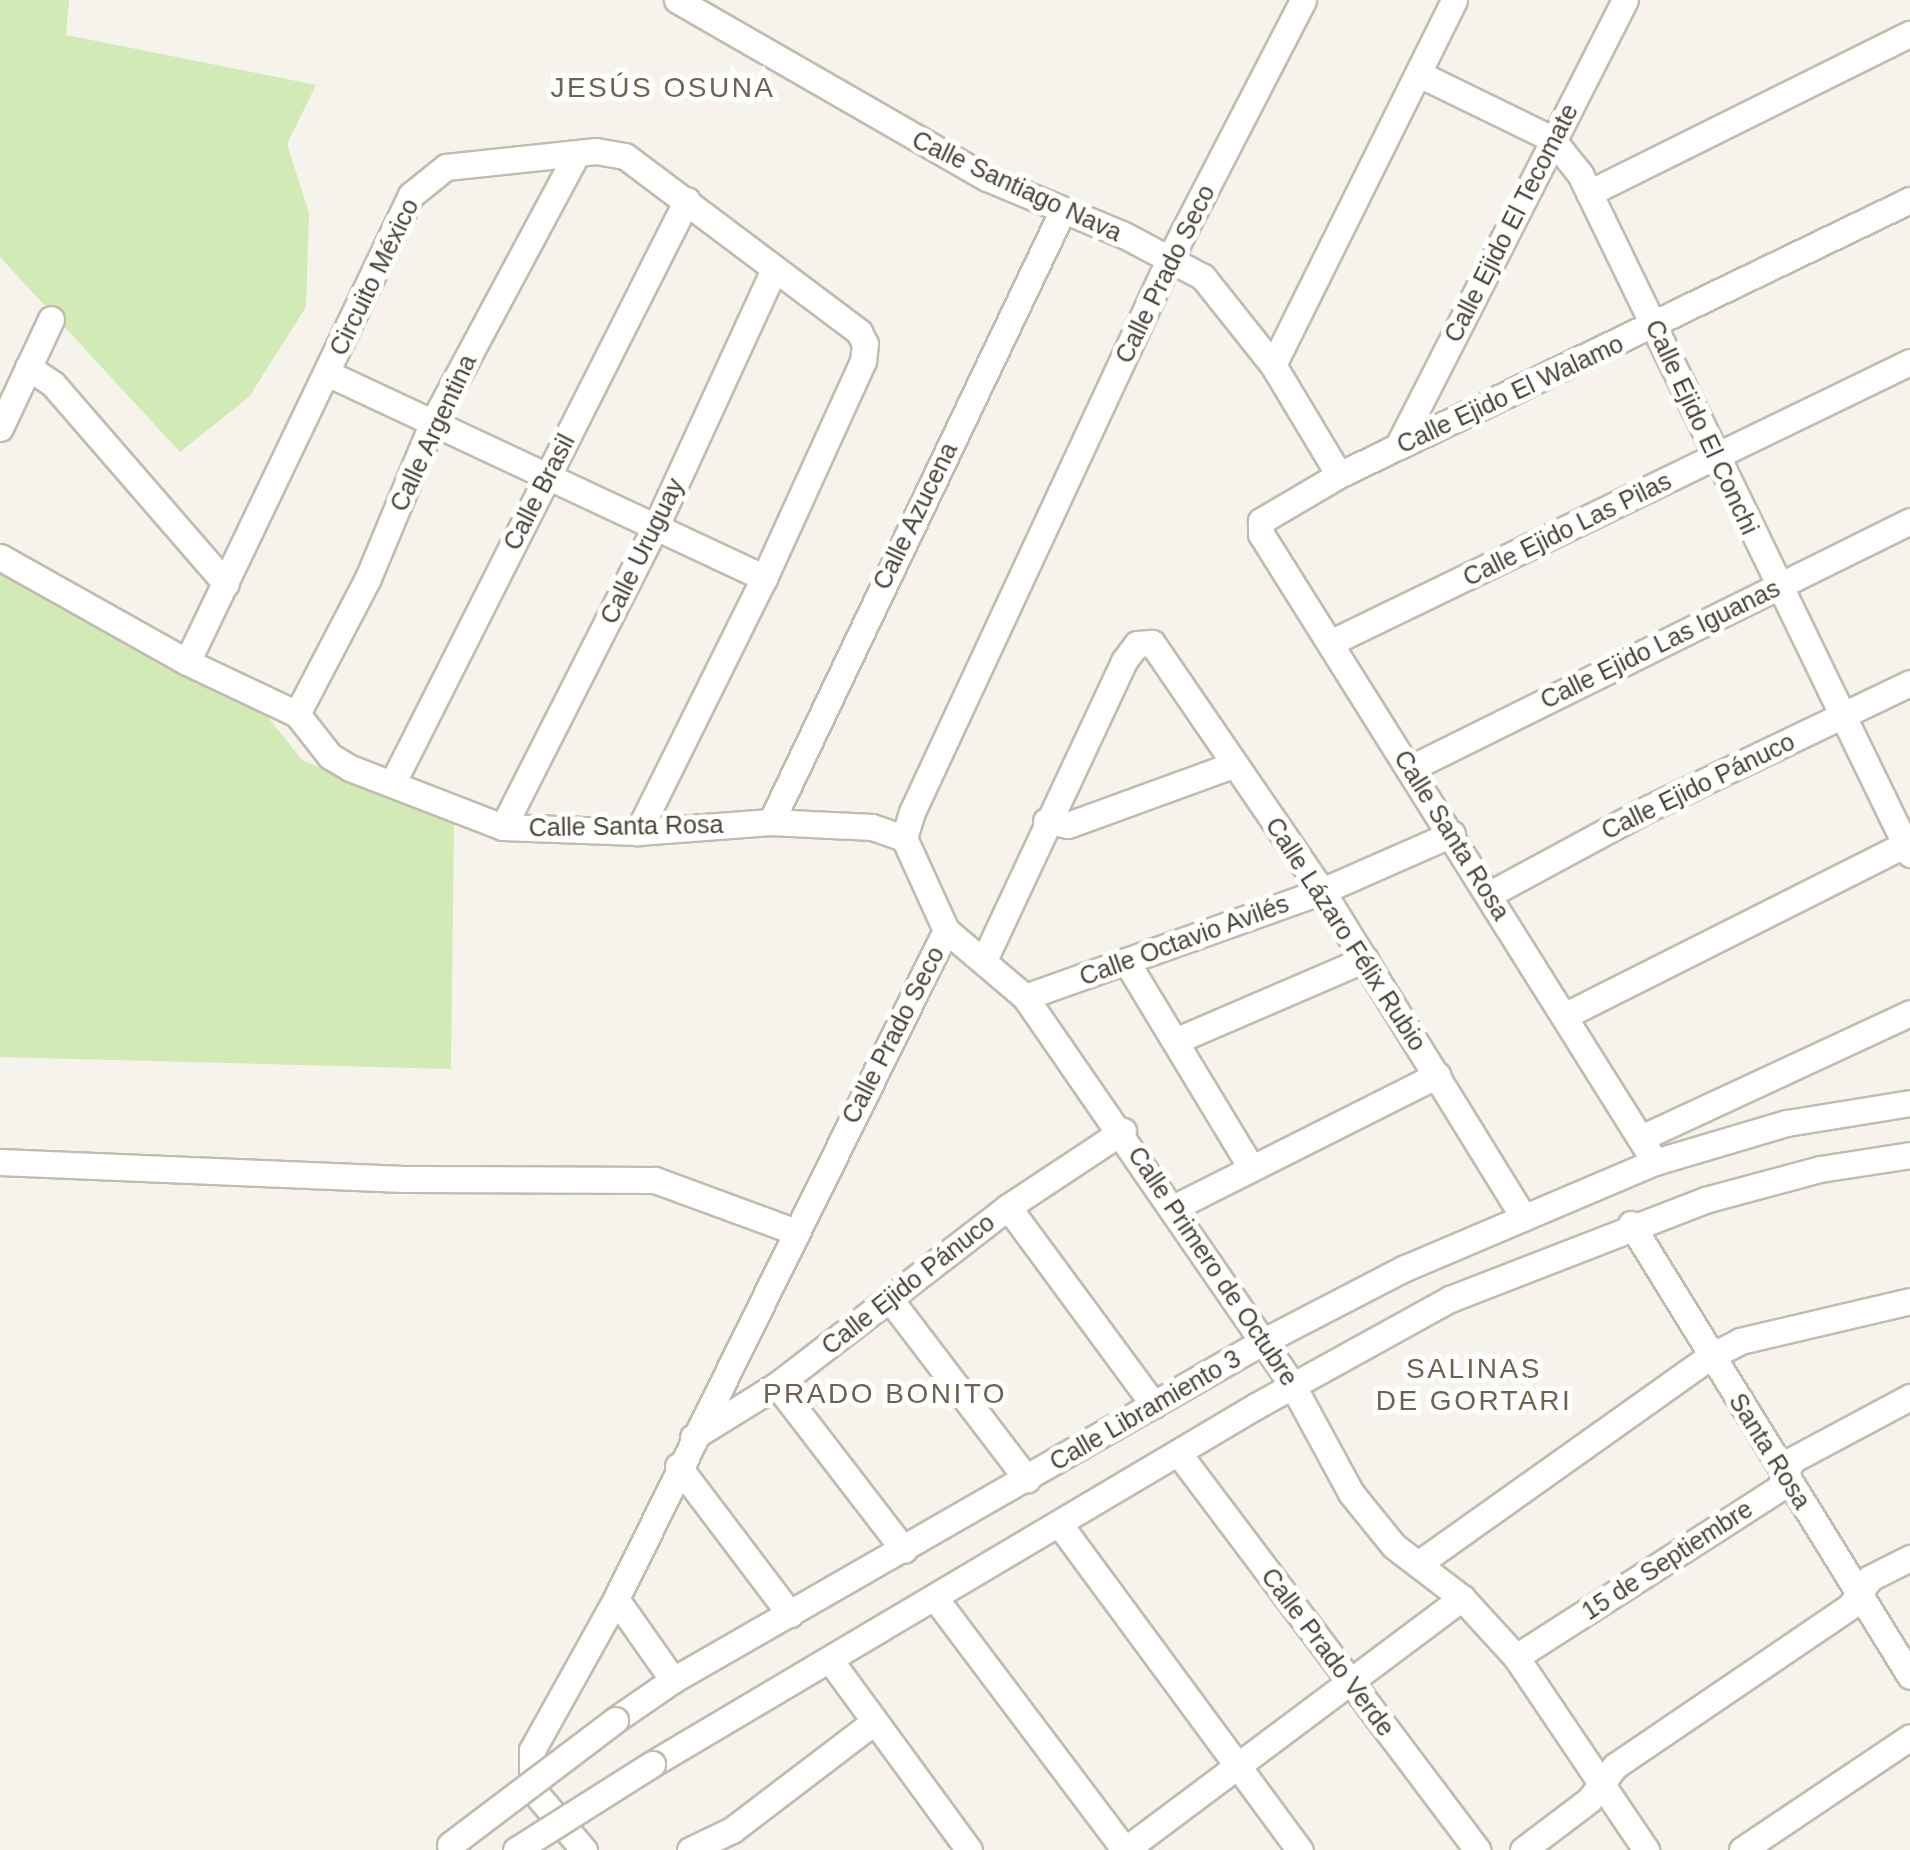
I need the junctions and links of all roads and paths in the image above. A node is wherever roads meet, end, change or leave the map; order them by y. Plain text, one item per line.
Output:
1 (677, 0) edge
2 (1303, 0) edge
3 (1454, 0) edge
4 (1625, 0) edge
5 (1910, 34) edge
6 (1418, 74) junction
7 (1552, 139) junction
8 (576, 155) junction
9 (1589, 194) junction
10 (687, 200) junction
11 (1910, 200) edge
12 (1062, 212) junction
13 (1170, 260) junction
14 (773, 272) junction
15 (51, 318) dead end
16 (1655, 325) junction
17 (1910, 362) edge
18 (1273, 364) junction
19 (28, 367) junction
20 (327, 374) junction
21 (433, 422) junction
22 (0, 428) edge
23 (1398, 446) junction
24 (1715, 457) junction
25 (548, 472) junction
26 (1339, 475) junction
27 (1272, 510) joint
28 (1910, 520) edge
29 (656, 526) junction
30 (0, 557) edge
31 (764, 578) junction
32 (226, 584) junction
33 (1778, 586) junction
34 (1332, 642) junction
35 (187, 662) junction
36 (1910, 682) edge
37 (297, 714) junction
38 (1842, 715) junction
39 (1233, 765) junction
40 (1411, 768) junction
41 (392, 784) junction
42 (1046, 821) junction
43 (771, 822) junction
44 (503, 826) junction
45 (638, 832) junction
46 (1452, 834) junction
47 (904, 838) junction
48 (1908, 846) edge
49 (1322, 891) junction
50 (1488, 895) junction
51 (946, 930) junction
52 (986, 958) junction
53 (1365, 959) junction
54 (1126, 961) junction
55 (1025, 996) junction
56 (1910, 1013) edge
57 (1566, 1016) junction
58 (1174, 1041) junction
59 (1437, 1074) junction
60 (1910, 1103) edge
61 (1123, 1131) junction
62 (1642, 1137) junction
63 (1910, 1155) edge
64 (0, 1162) edge
65 (1655, 1162) junction
66 (1251, 1168) junction
67 (1008, 1207) junction
68 (1172, 1208) junction
69 (1523, 1216) junction
70 (1631, 1224) junction
71 (796, 1232) junction
72 (889, 1298) junction
73 (1910, 1300) edge
74 (1262, 1342) junction
75 (1710, 1356) junction
76 (777, 1385) junction
77 (1293, 1386) junction
78 (1910, 1397) edge
79 (1154, 1405) junction
80 (693, 1437) junction
81 (1179, 1454) junction
82 (678, 1466) junction
83 (1784, 1475) junction
84 (1026, 1479) junction
85 (1060, 1525) junction
86 (904, 1550) junction
87 (1910, 1558) edge
88 (1418, 1564) junction
89 (1859, 1592) junction
90 (936, 1598) junction
91 (1462, 1598) junction
92 (616, 1600) junction
93 (790, 1614) junction
94 (1516, 1657) junction
95 (830, 1660) junction
96 (1910, 1676) edge
97 (673, 1680) junction
98 (1351, 1681) junction
99 (874, 1722) junction
100 (1910, 1737) edge
101 (1236, 1766) junction
102 (1600, 1780) junction
103 (725, 1840) edge
104 (579, 1844) edge
105 (446, 1847) edge
106 (516, 1850) edge
107 (690, 1850) edge
108 (969, 1850) edge
109 (1125, 1850) edge
110 (1300, 1850) edge
111 (1477, 1850) edge
112 (1523, 1850) edge
113 (1646, 1850) edge
114 (1742, 1850) edge

1 - 12 street, Calle Santiago Nava
2 - 13 street, Calle Prado Seco
3 - 6 street
4 - 7 street, Calle Ejido El Tecomate
5 - 9 street
6 - 7 street
6 - 18 street
7 - 9 street, Calle Ejido El Conchi
7 - 23 street, Calle Ejido El Tecomate
8 - 10 street, Circuito México
8 - 20 street, Circuito México
8 - 21 street, Calle Argentina
9 - 16 street, Calle Ejido El Conchi
10 - 14 street, Circuito México
10 - 25 street, Calle Brasil
11 - 16 street, Calle Ejido El Walamo
12 - 13 street, Calle Santiago Nava
12 - 43 street, Calle Azucena
13 - 18 street, Calle Santiago Nava
13 - 47 street, Calle Prado Seco
14 - 29 street, Calle Uruguay
14 - 31 street, Circuito México
15 - 19 street
16 - 23 street, Calle Ejido El Walamo
16 - 24 street, Calle Ejido El Conchi
17 - 24 street, Calle Ejido Las Pilas
18 - 26 street, Calle Santiago Nava
19 - 22 street
19 - 32 street
20 - 21 street
20 - 32 street, Circuito México
21 - 25 street
21 - 37 street, Calle Argentina
23 - 26 street, Calle Ejido El Walamo
24 - 33 street, Calle Ejido El Conchi
24 - 34 street, Calle Ejido Las Pilas
25 - 29 street
25 - 41 street, Calle Brasil
26 - 27 street, Calle Ejido El Walamo
27 - 34 street, Calle Santa Rosa
28 - 33 street, Calle Ejido Las Iguanas
29 - 31 street
29 - 44 street, Calle Uruguay
30 - 35 street, Calle Santa Rosa
31 - 45 street
32 - 35 street, Circuito México
33 - 38 street, Calle Ejido El Conchi
33 - 40 street, Calle Ejido Las Iguanas
34 - 40 street, Calle Santa Rosa
35 - 37 street, Calle Santa Rosa
36 - 38 street, Calle Ejido Pánuco
37 - 41 street, Calle Santa Rosa
38 - 48 street, Calle Ejido El Conchi
38 - 50 street, Calle Ejido Pánuco
39 - 42 street
39 - 42 street, Calle Lázaro Félix Rubio
39 - 49 street, Calle Lázaro Félix Rubio
40 - 46 street, Calle Santa Rosa
41 - 44 street, Calle Santa Rosa
42 - 52 street
43 - 45 street, Calle Santa Rosa
43 - 47 street, Calle Santa Rosa
44 - 45 street, Calle Santa Rosa
46 - 49 street, Calle Octavio Avilés
46 - 50 street, Calle Santa Rosa
47 - 51 street, Calle Prado Seco
48 - 57 street
49 - 53 street, Calle Lázaro Félix Rubio
49 - 54 street, Calle Octavio Avilés
50 - 57 street, Calle Santa Rosa
51 - 52 street, Calle Primero de Octubre
51 - 71 street, Calle Prado Seco
52 - 55 street, Calle Primero de Octubre
53 - 58 street
53 - 59 street, Calle Lázaro Félix Rubio
54 - 55 street, Calle Octavio Avilés
54 - 58 street
55 - 61 street, Calle Primero de Octubre
56 - 62 street
57 - 62 street, Calle Santa Rosa
58 - 66 street
59 - 66 street
59 - 69 street, Calle Lázaro Félix Rubio
60 - 65 street, Calle Libramiento 3
61 - 67 street, Calle Ejido Pánuco
61 - 68 street, Calle Primero de Octubre
62 - 65 street, Calle Santa Rosa
63 - 70 street, Calle Libramiento 3
64 - 71 street
65 - 69 street, Calle Libramiento 3
66 - 68 street
67 - 72 street, Calle Ejido Pánuco
67 - 79 street
68 - 74 street, Calle Primero de Octubre
69 - 74 street, Calle Libramiento 3
70 - 75 street, Santa Rosa
70 - 77 street, Calle Libramiento 3
71 - 80 street, Calle Prado Seco
72 - 76 street, Calle Ejido Pánuco
72 - 84 street
73 - 75 street
74 - 77 street, Calle Primero de Octubre
74 - 79 street, Calle Libramiento 3
75 - 83 street, Santa Rosa
75 - 88 street
76 - 80 street, Calle Ejido Pánuco
76 - 86 street
77 - 81 street, Calle Libramiento 3
77 - 88 street, Calle Primero de Octubre
78 - 83 street, 15 de Septiembre
79 - 84 street, Calle Libramiento 3
80 - 82 street, Calle Prado Seco
81 - 85 street, Calle Libramiento 3
81 - 98 street, Calle Prado Verde
82 - 92 street, Calle Prado Seco
82 - 93 street
83 - 89 street, Santa Rosa
83 - 94 street, 15 de Septiembre
84 - 86 street, Calle Libramiento 3
85 - 90 street, Calle Libramiento 3
85 - 101 street
86 - 93 street, Calle Libramiento 3
87 - 89 street
88 - 91 street, Calle Primero de Octubre
89 - 96 street, Santa Rosa
89 - 102 street
90 - 95 street, Calle Libramiento 3
90 - 109 street
91 - 94 street, Calle Primero de Octubre
91 - 98 street
92 - 97 street
92 - 104 street, Calle Prado Seco
93 - 97 street, Calle Libramiento 3
94 - 102 street, Calle Primero de Octubre
95 - 99 street
95 - 106 street, Calle Libramiento 3, bridge
97 - 105 street, Calle Libramiento 3, bridge
98 - 101 street
98 - 111 street, Calle Prado Verde
99 - 103 street
99 - 108 street
100 - 114 street
101 - 109 street
101 - 110 street
102 - 112 street
102 - 113 street, Calle Primero de Octubre
103 - 107 street

